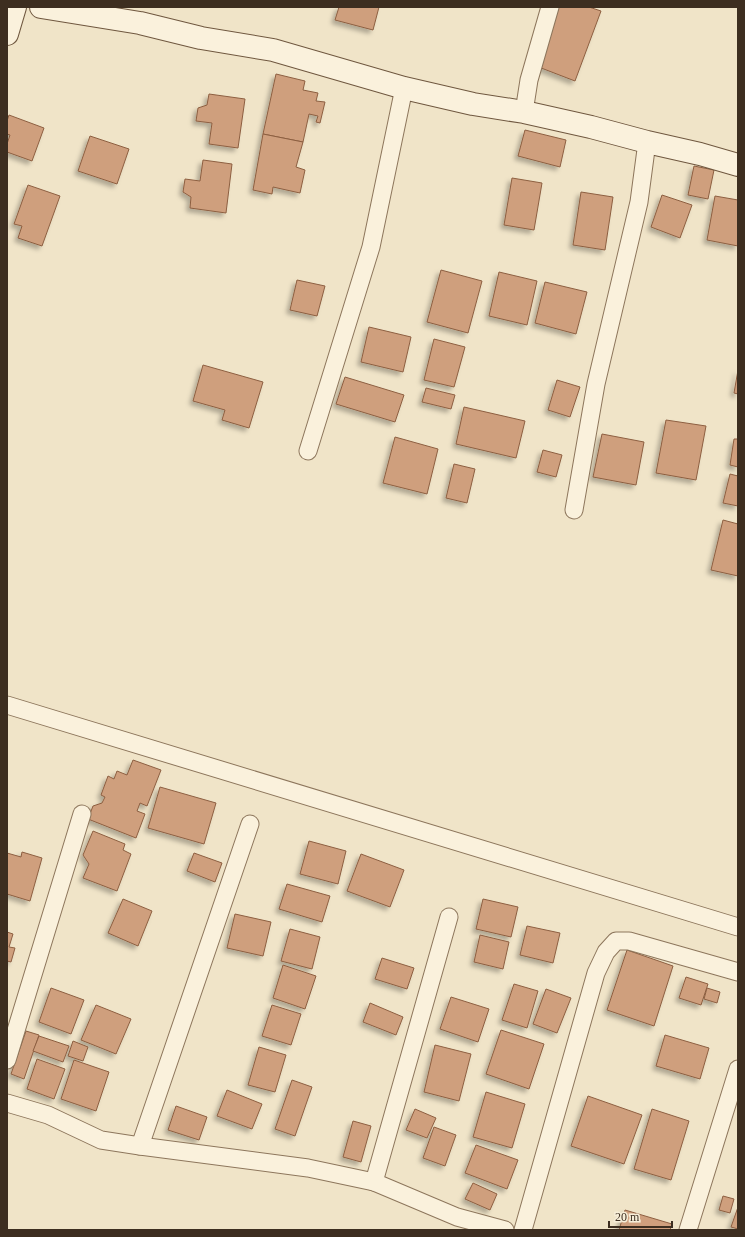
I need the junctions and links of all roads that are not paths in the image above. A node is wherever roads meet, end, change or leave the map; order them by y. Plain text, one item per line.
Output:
1 (15, 7) edge
2 (41, 7) edge
3 (550, 7) edge
4 (7, 34) edge
5 (404, 88) junction
6 (524, 112) junction
7 (647, 142) junction
8 (738, 165) edge
9 (308, 451) dead end
10 (574, 510) dead end
11 (7, 705) edge
12 (82, 814) dead end
13 (250, 824) dead end
14 (449, 917) dead end
15 (738, 927) edge
16 (738, 972) edge
17 (7, 1060) edge
18 (738, 1070) edge
19 (7, 1103) edge
20 (140, 1146) junction
21 (374, 1182) junction
22 (505, 1230) edge
23 (523, 1230) edge
24 (688, 1230) edge

1 - 4 main road
2 - 5 main road
3 - 6 street
5 - 6 main road
5 - 9 street
6 - 7 main road
7 - 8 main road
7 - 10 street
11 - 15 street
12 - 17 street
13 - 20 street
14 - 21 street
16 - 23 street
18 - 24 street
19 - 20 street
20 - 21 street
21 - 22 street

